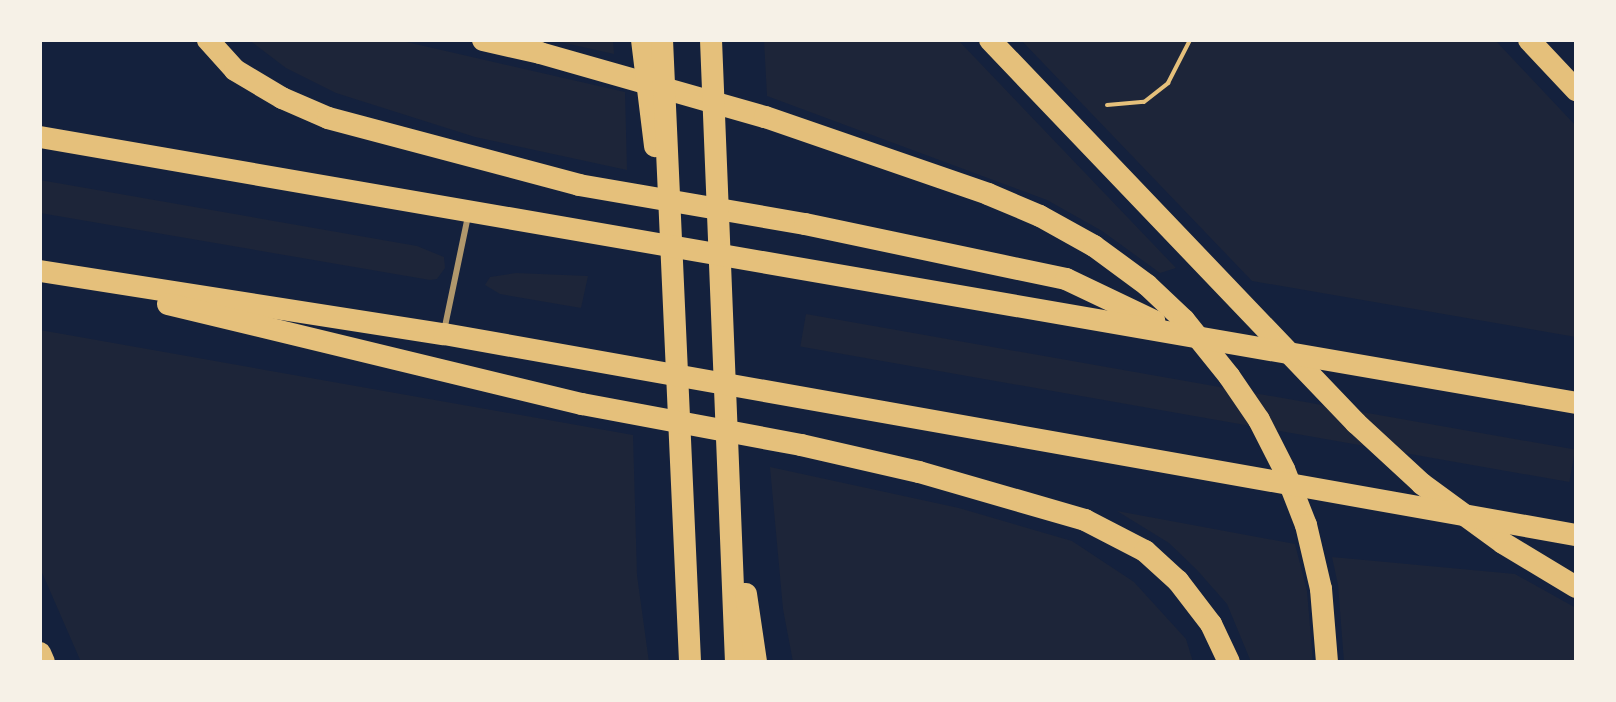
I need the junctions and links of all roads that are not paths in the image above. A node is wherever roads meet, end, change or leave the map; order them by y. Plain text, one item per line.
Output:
1 (208, 40) edge
2 (483, 40) edge
3 (642, 40) edge
4 (662, 40) edge
5 (711, 40) edge
6 (990, 40) edge
7 (1529, 40) edge
8 (1576, 90) edge
9 (40, 137) edge
10 (469, 213) junction
11 (669, 222) junction
12 (40, 272) edge
13 (1179, 333) junction
14 (444, 334) junction
15 (1576, 403) edge
16 (728, 479) junction
17 (1576, 535) edge
18 (1576, 587) edge
19 (40, 653) edge
20 (44, 662) edge
21 (690, 662) edge
22 (736, 662) edge
23 (756, 662) edge
24 (1229, 662) edge
25 (1327, 662) edge

1 - 13 highway
2 - 25 highway
3 - 11 highway
4 - 11 highway
5 - 16 highway
6 - 18 highway
7 - 8 highway
9 - 10 highway
10 - 13 highway
10 - 14 lane
11 - 21 highway
12 - 14 highway
12 - 24 highway
13 - 15 highway
14 - 17 highway
16 - 22 highway
16 - 23 highway
19 - 20 highway

